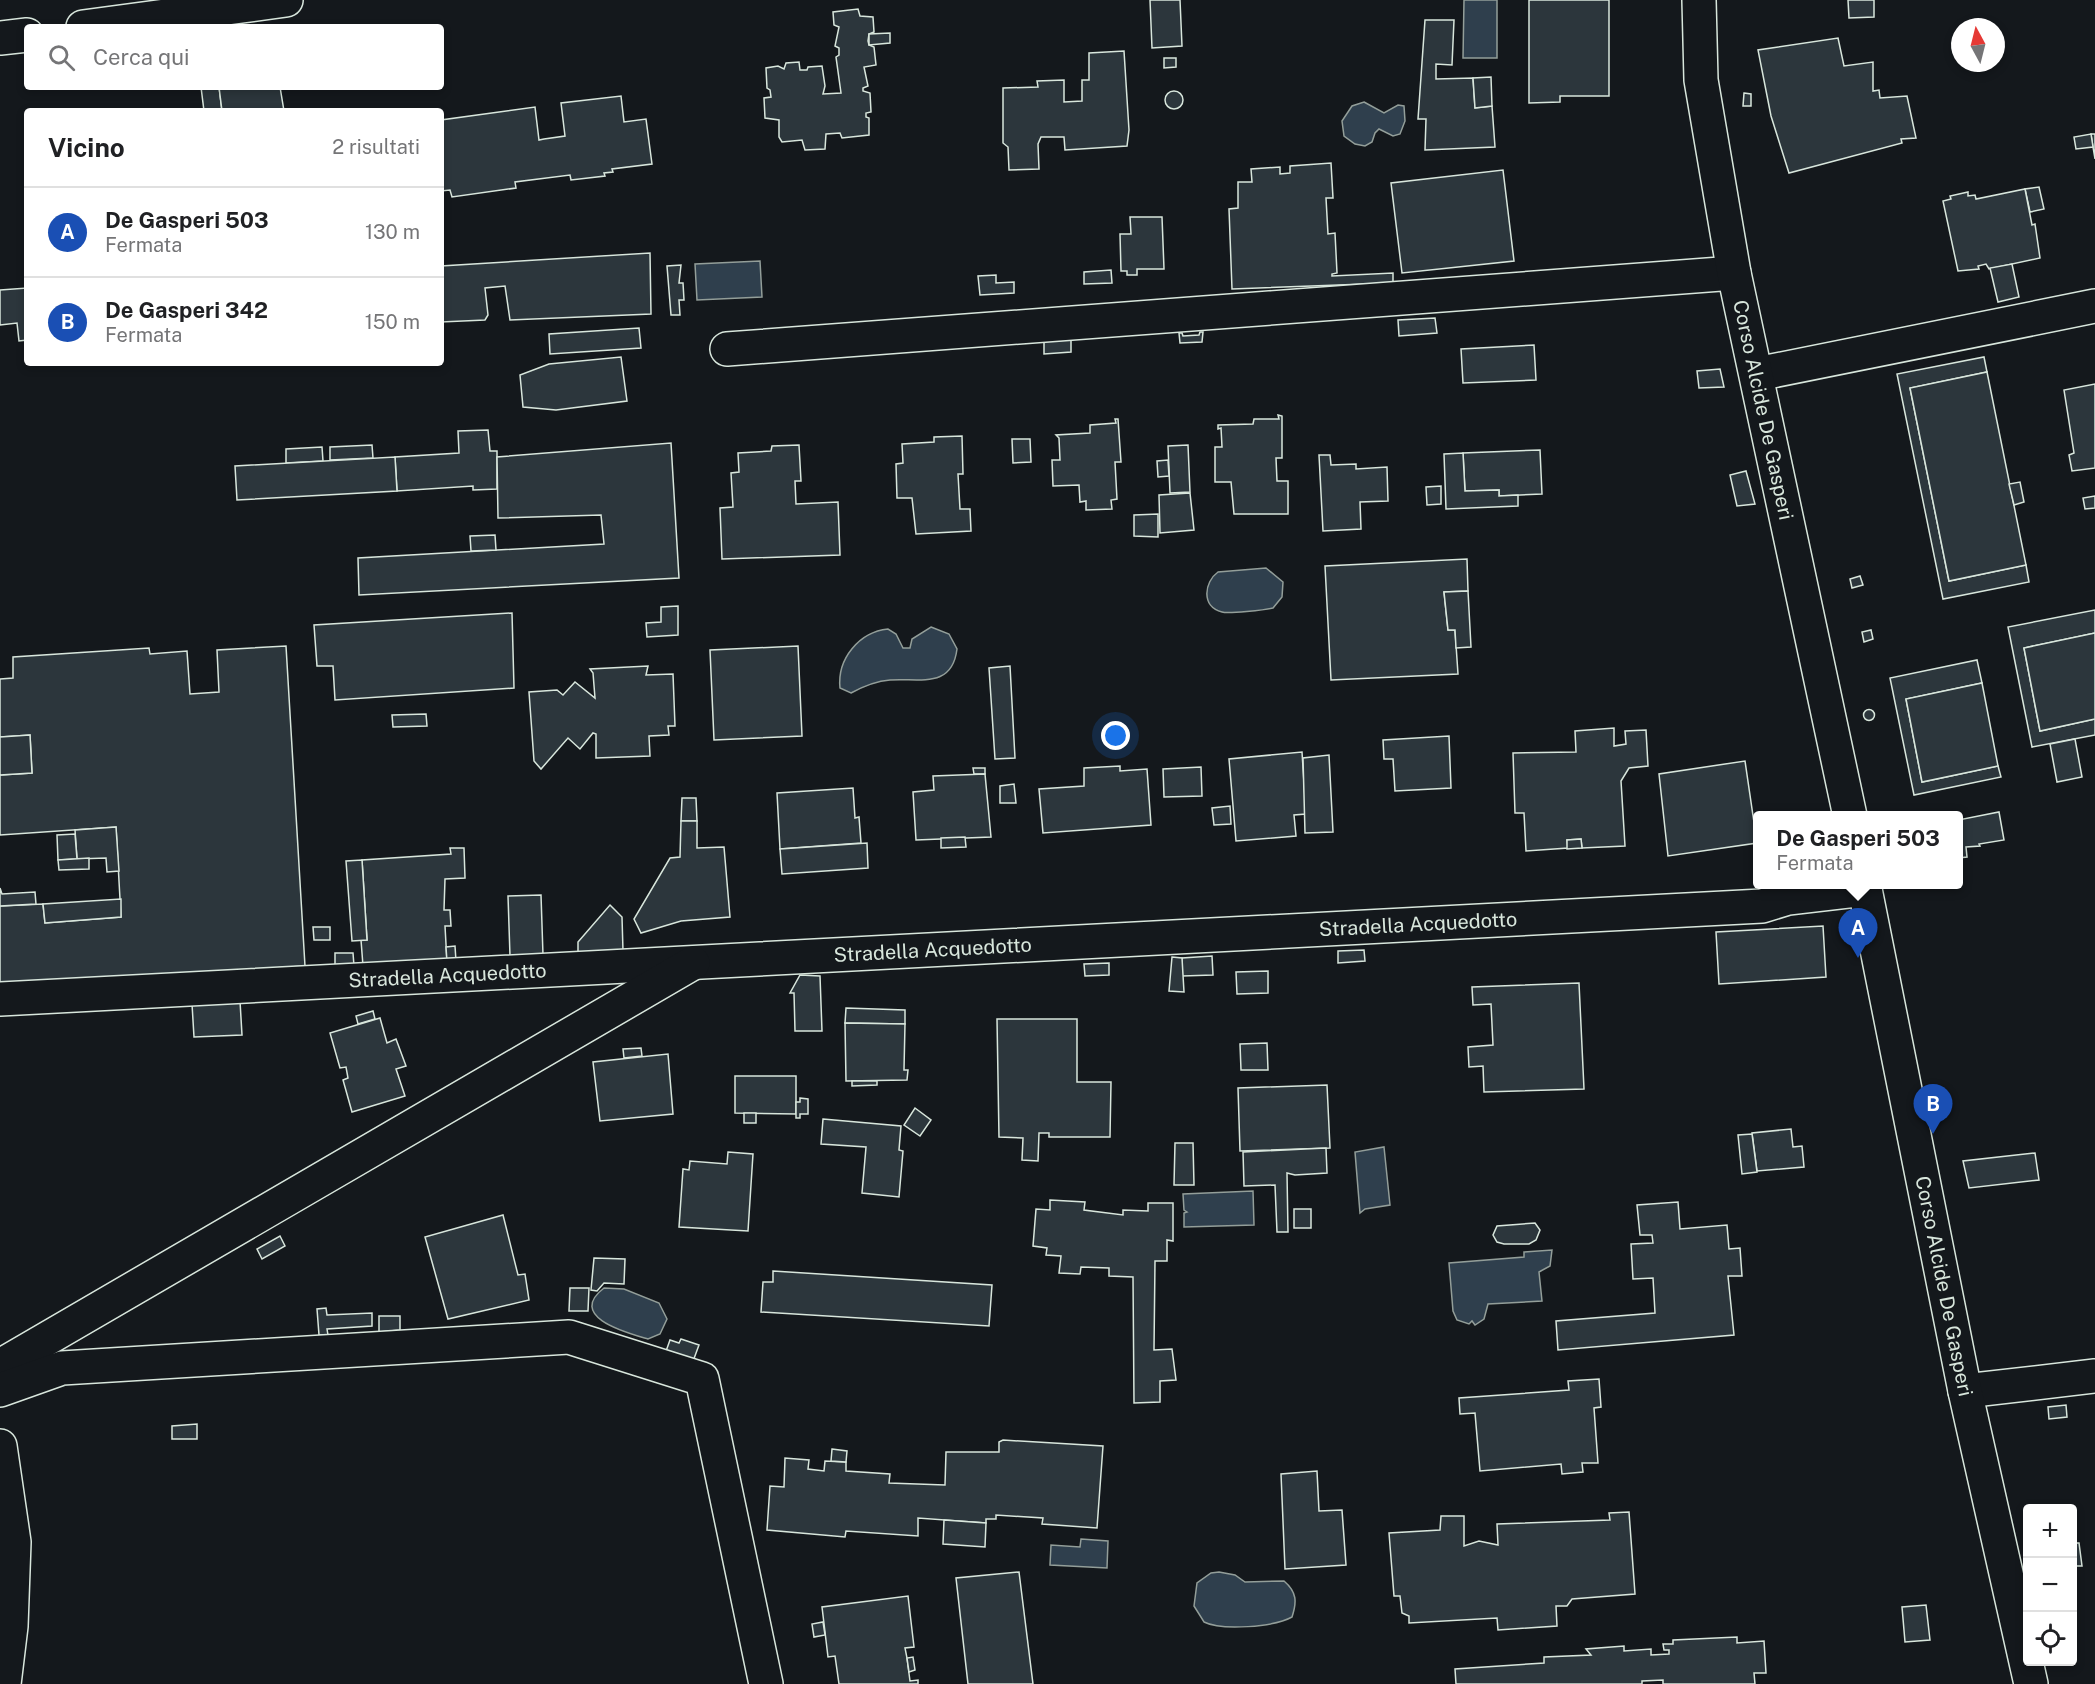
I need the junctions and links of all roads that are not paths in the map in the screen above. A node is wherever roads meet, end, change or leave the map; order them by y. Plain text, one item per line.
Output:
1 (286, 0) edge
2 (1699, 0) edge
3 (106, 24) edge
4 (24, 34) edge
5 (0, 38) edge
6 (1734, 273) junction
7 (2095, 306) edge
8 (727, 349) dead end
9 (1757, 374) junction
10 (1849, 811) edge
11 (1851, 889) edge
12 (1865, 889) edge
13 (697, 960) junction
14 (0, 999) edge
15 (0, 1366) edge
16 (2095, 1376) edge
17 (0, 1390) edge
18 (1965, 1391) junction
19 (0, 1446) edge
20 (4, 1684) edge
21 (766, 1684) edge
22 (2031, 1684) edge

1 - 3 street
2 - 6 street, Corso Alcide De Gasperi
4 - 5 street
6 - 8 street
6 - 9 street, Corso Alcide De Gasperi
7 - 9 street
9 - 10 street, Corso Alcide De Gasperi
11 - 13 street, Stradella Acquedotto
12 - 18 street, Corso Alcide De Gasperi
13 - 14 street, Stradella Acquedotto
13 - 15 street
16 - 18 street
17 - 21 street
18 - 22 street, Corso Alcide De Gasperi
19 - 20 street

